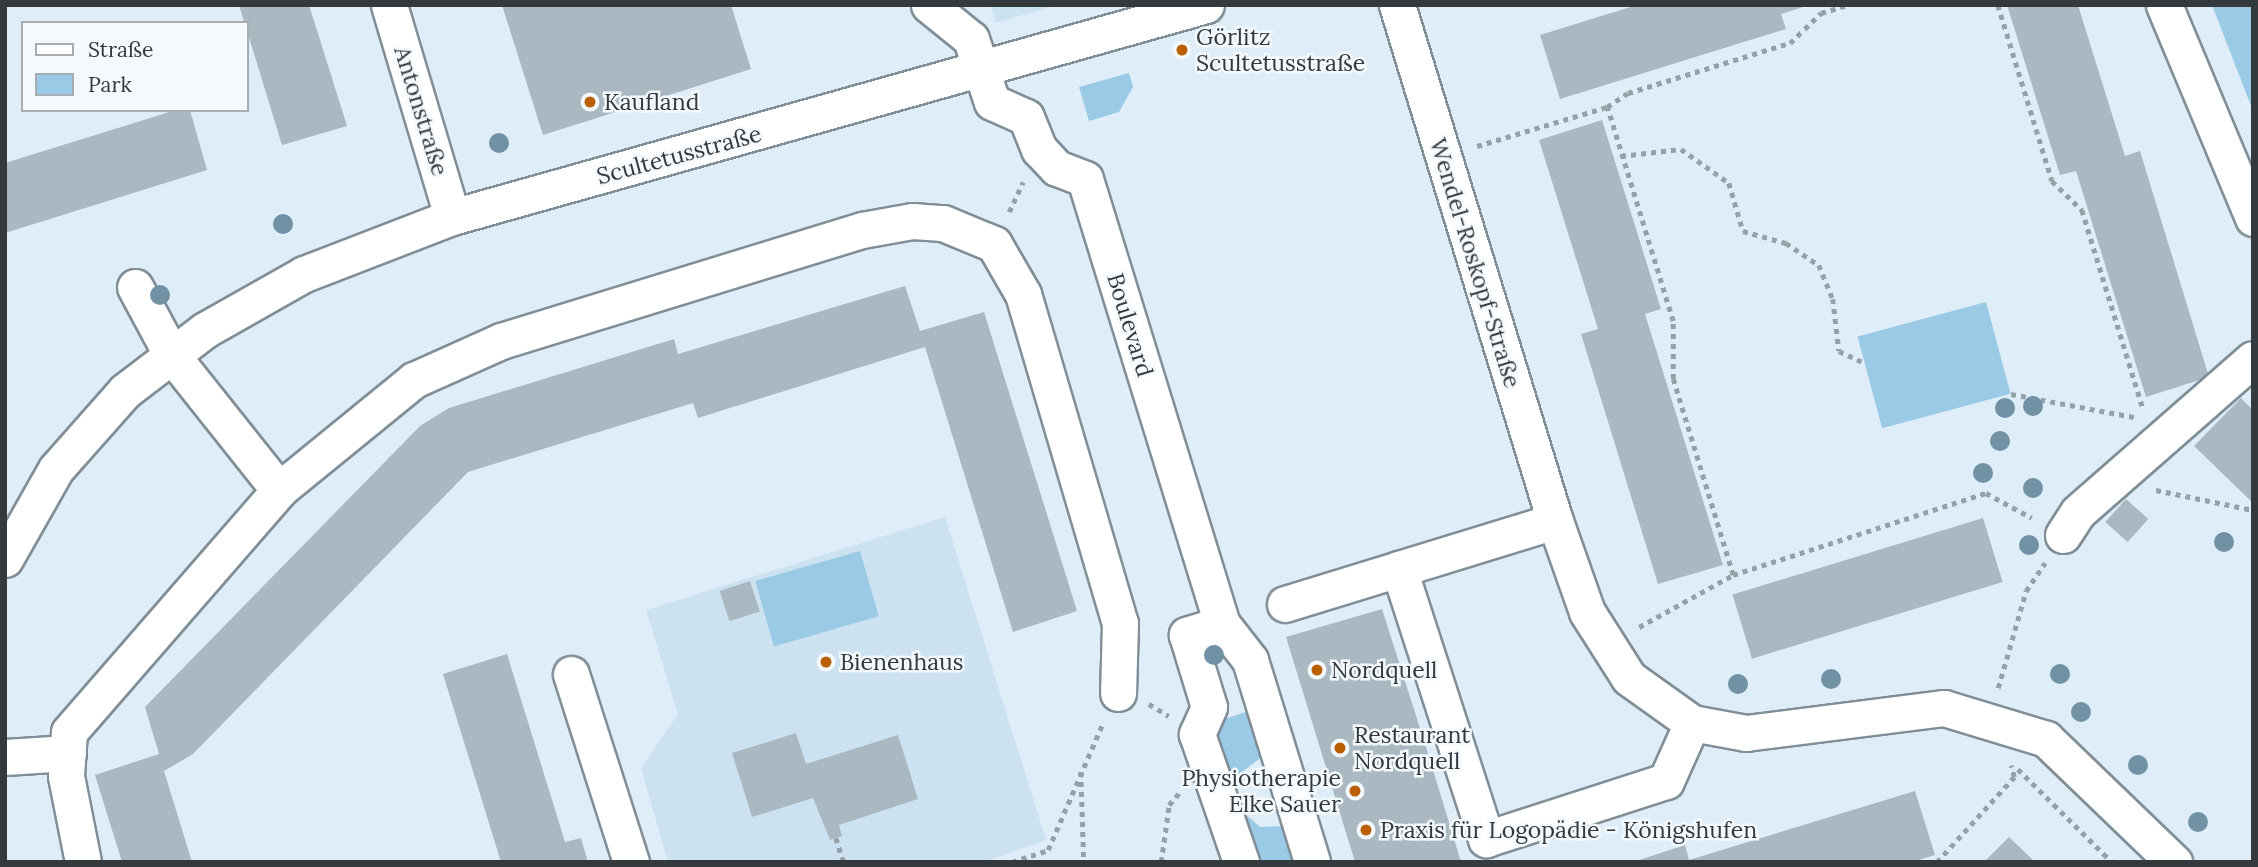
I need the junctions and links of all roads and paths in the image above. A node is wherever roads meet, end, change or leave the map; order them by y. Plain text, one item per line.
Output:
1 (389, 5) edge
2 (929, 5) edge
3 (1206, 5) edge
4 (1397, 5) edge
5 (1847, 5) edge
6 (1998, 5) edge
7 (2164, 5) edge
8 (982, 71) junction
9 (1607, 107) junction
10 (1622, 156) junction
11 (1443, 157) junction
12 (1021, 187) dead end
13 (1007, 216) dead end
14 (452, 217) junction
15 (2253, 218) edge
16 (135, 287) dead end
17 (171, 354) junction
18 (2253, 359) edge
19 (1865, 363) dead end
20 (2011, 394) dead end
21 (2110, 483) junction
22 (279, 490) junction
23 (2253, 510) edge
24 (1555, 521) junction
25 (2063, 535) junction
26 (5, 559) edge
27 (1399, 569) junction
28 (1733, 575) junction
29 (1285, 604) dead end
30 (1222, 624) junction
31 (1608, 644) junction
32 (571, 674) dead end
33 (1118, 693) junction
34 (1989, 721) junction
35 (1692, 723) junction
36 (1197, 734) junction
37 (68, 753) junction
38 (5, 757) edge
39 (2011, 762) junction
40 (1081, 765) junction
41 (836, 838) dead end
42 (83, 862) edge
43 (631, 862) edge
44 (844, 862) edge
45 (1012, 862) edge
46 (1084, 862) edge
47 (1241, 862) edge
48 (1312, 862) edge
49 (1937, 862) edge
50 (2112, 862) edge
51 (2174, 862) edge

1 - 14 street, Antonstraße
2 - 8 street, Boulevard
3 - 8 street, Scultetusstraße
4 - 11 street, Wendel-Roskopf-Straße
5 - 9 path
6 - 20 path
7 - 15 street
8 - 14 street, Scultetusstraße
8 - 30 street, Boulevard
9 - 10 path
9 - 11 path
10 - 19 path
10 - 28 path
11 - 24 street, Wendel-Roskopf-Straße
12 - 13 path
14 - 17 street, Scultetusstraße
16 - 17 street
17 - 22 street
17 - 26 street, Scultetusstraße
18 - 21 street
21 - 23 path
21 - 25 street
22 - 33 street
22 - 37 street
24 - 27 street
24 - 31 street, Wendel-Roskopf-Straße
25 - 28 path
25 - 34 path
27 - 29 street
27 - 35 street
28 - 31 path
30 - 36 street
30 - 48 street, Boulevard
31 - 35 street, Wendel-Roskopf-Straße
32 - 43 street
33 - 36 path
33 - 40 path
34 - 35 street, Wendel-Roskopf-Straße
34 - 39 path
34 - 51 street, Wendel-Roskopf-Straße
36 - 47 street
37 - 38 street
37 - 42 street
39 - 49 path
39 - 50 path
40 - 45 path
40 - 46 path
41 - 44 path

